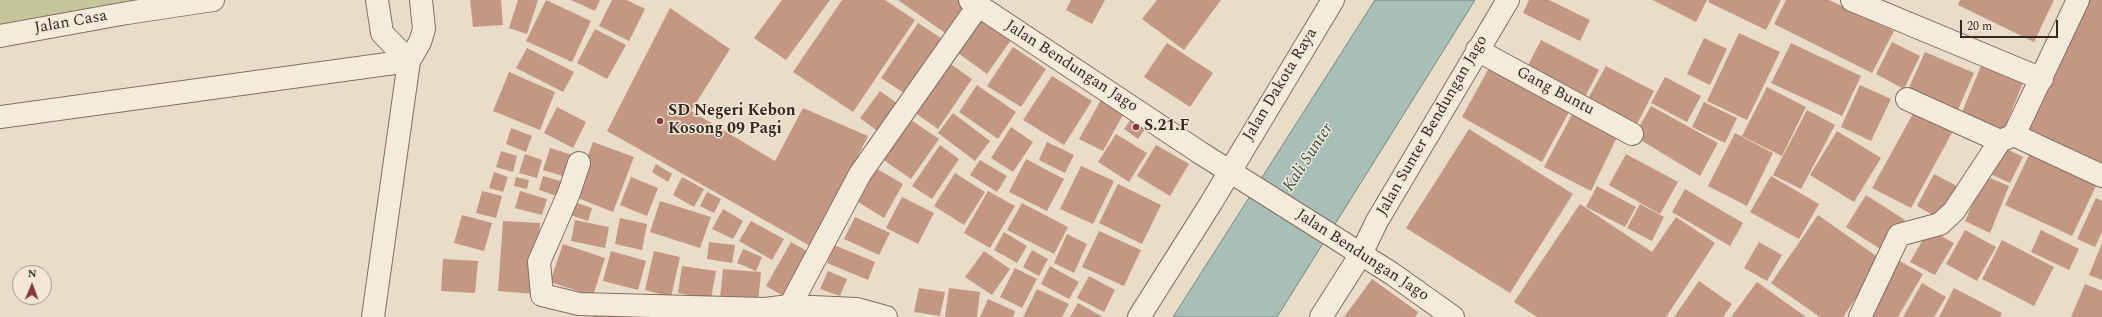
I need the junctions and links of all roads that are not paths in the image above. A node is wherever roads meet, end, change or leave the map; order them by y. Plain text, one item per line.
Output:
1 (213, 0) edge
2 (377, 0) edge
3 (421, 0) edge
4 (1333, 0) edge
5 (1508, 0) edge
6 (1852, 0) edge
7 (2078, 0) edge
8 (974, 3) edge
9 (126, 6) edge
10 (0, 36) edge
11 (1477, 50) junction
12 (409, 61) junction
13 (2042, 79) junction
14 (1907, 99) dead end
15 (0, 117) edge
16 (1632, 134) dead end
17 (2007, 138) junction
18 (579, 164) dead end
19 (1235, 174) junction
20 (2102, 176) edge
21 (1361, 254) junction
22 (790, 306) junction
23 (373, 317) edge
24 (886, 317) edge
25 (1138, 317) edge
26 (1321, 317) edge
27 (1453, 317) edge
28 (1860, 317) edge

1 - 9 street, Jalan Casa
2 - 12 street
3 - 12 street
4 - 19 street, Jalan Dakota Raya
5 - 11 street, Jalan Sunter Bendungan Jago
6 - 13 street
7 - 13 street
8 - 19 street, Jalan Bendungan Jago
8 - 22 street
9 - 10 street, Jalan Casa
11 - 16 street, Gang Buntu
11 - 21 street, Jalan Sunter Bendungan Jago
12 - 15 street
12 - 23 street
13 - 17 street
14 - 17 street
17 - 20 street
17 - 28 street
18 - 22 street
19 - 21 street, Jalan Bendungan Jago
19 - 25 street, Jalan Dakota Raya
21 - 26 street, Jalan Sunter Bendungan Jago
21 - 27 street, Jalan Bendungan Jago
22 - 24 street

